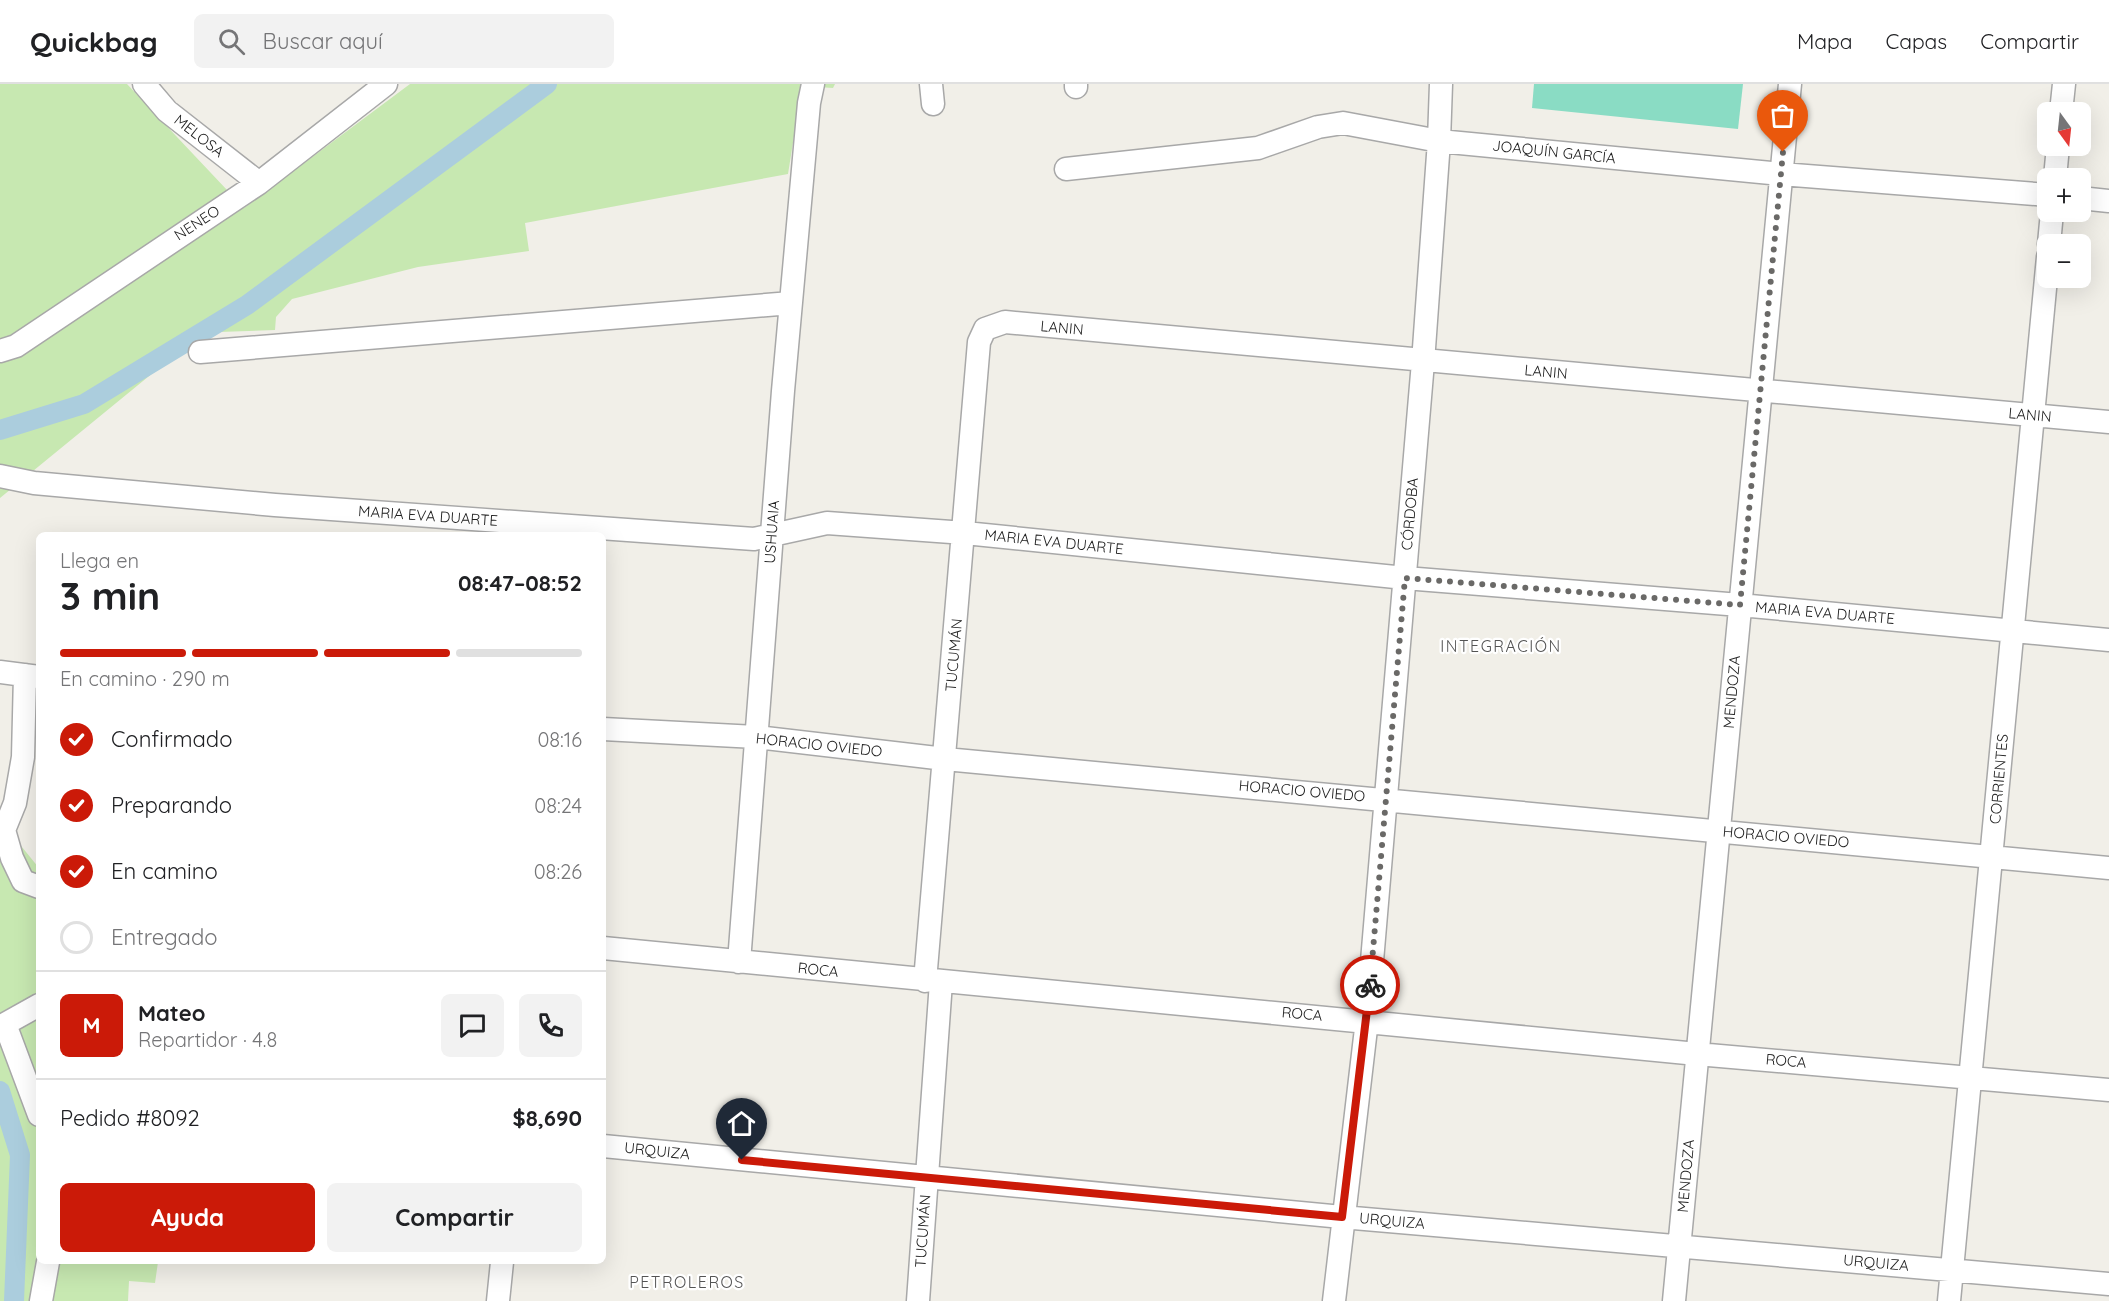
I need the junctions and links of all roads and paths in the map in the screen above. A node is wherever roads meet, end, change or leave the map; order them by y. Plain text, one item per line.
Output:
1 (144, 84) edge
2 (386, 84) edge
3 (1441, 84) edge
4 (1790, 84) edge
5 (2064, 84) edge
6 (811, 93) edge
7 (2062, 102) edge
8 (1439, 141) junction
9 (1066, 169) dead end
10 (1781, 174) junction
11 (259, 183) junction
12 (2037, 194) edge
13 (2091, 199) edge
14 (2109, 201) edge
15 (2045, 288) edge
16 (791, 303) junction
17 (985, 329) joint
18 (0, 351) edge
19 (200, 352) dead end
20 (1424, 362) junction
21 (1761, 389) junction
22 (2033, 416) junction
23 (2109, 422) edge
24 (0, 476) edge
25 (965, 533) junction
26 (772, 536) junction
27 (1405, 578) junction
28 (1740, 605) junction
29 (2013, 631) junction
30 (2109, 640) edge
31 (0, 672) edge
32 (32, 676) edge
33 (606, 729) edge
34 (756, 737) junction
35 (945, 759) junction
36 (1386, 799) junction
37 (1719, 831) junction
38 (1992, 856) junction
39 (2109, 868) edge
40 (36, 886) edge
41 (606, 948) edge
42 (738, 962) junction
43 (933, 982) junction
44 (36, 1007) edge
45 (1366, 1020) junction
46 (1698, 1054) junction
47 (1972, 1077) junction
48 (2109, 1090) edge
49 (36, 1107) edge
50 (606, 1146) edge
51 (927, 1179) junction
52 (1342, 1217) junction
53 (1679, 1245) junction
54 (48, 1264) edge
55 (502, 1264) edge
56 (1952, 1270) junction
57 (2109, 1284) edge
58 (41, 1301) edge
59 (498, 1301) edge
60 (918, 1301) edge
61 (1334, 1301) edge
62 (1674, 1301) edge
63 (1949, 1301) edge

1 - 11 street, MELOSA
2 - 11 street, NENEO
3 - 8 street, CÓRDOBA
4 - 10 street, MENDOZA
5 - 7 street
6 - 16 street, USHUAIA
8 - 9 street, JOAQUÍN GARCÍA
8 - 10 street, JOAQUÍN GARCÍA
8 - 20 street, CÓRDOBA
10 - 12 street, JOAQUÍN GARCÍA
10 - 21 street, MENDOZA
11 - 18 street, NENEO
13 - 14 street
15 - 22 street, CORRIENTES
16 - 19 street
16 - 26 street, USHUAIA
17 - 20 street, LANIN
17 - 25 street, TUCUMÁN
20 - 21 street, LANIN
20 - 27 street, CÓRDOBA
21 - 22 street, LANIN
21 - 28 street, MENDOZA
22 - 23 street, LANIN
22 - 29 street, CORRIENTES
24 - 26 street, MARIA EVA DUARTE
25 - 26 street, MARIA EVA DUARTE
25 - 27 street, MARIA EVA DUARTE
25 - 35 street, TUCUMÁN
26 - 34 street, USHUAIA
27 - 28 street, MARIA EVA DUARTE
27 - 36 street, CÓRDOBA
28 - 29 street, MARIA EVA DUARTE
28 - 37 street, MENDOZA
29 - 30 street, MARIA EVA DUARTE
29 - 38 street, CORRIENTES
31 - 32 street
32 - 40 street
33 - 34 street, HORACIO OVIEDO
34 - 35 street, HORACIO OVIEDO
34 - 42 street, USHUAIA
35 - 36 street, HORACIO OVIEDO
35 - 43 street, TUCUMÁN
36 - 37 street, HORACIO OVIEDO
36 - 45 street, CÓRDOBA
37 - 38 street, HORACIO OVIEDO
37 - 46 street, MENDOZA
38 - 39 street, HORACIO OVIEDO
38 - 47 street, CORRIENTES
41 - 42 street, ROCA
42 - 43 street, ROCA
43 - 45 street, ROCA
43 - 51 street, TUCUMÁN
44 - 49 street
45 - 46 street, ROCA
45 - 52 street, CÓRDOBA
46 - 47 street, ROCA
46 - 53 street, MENDOZA
47 - 48 street, ROCA
47 - 56 street, CORRIENTES
50 - 51 street, URQUIZA
51 - 52 street, URQUIZA
51 - 60 street, TUCUMÁN
52 - 53 street, URQUIZA
52 - 61 street, CÓRDOBA
53 - 56 street, URQUIZA
53 - 62 street, MENDOZA
54 - 58 street
55 - 59 street
56 - 57 street, URQUIZA
56 - 63 street, CORRIENTES

